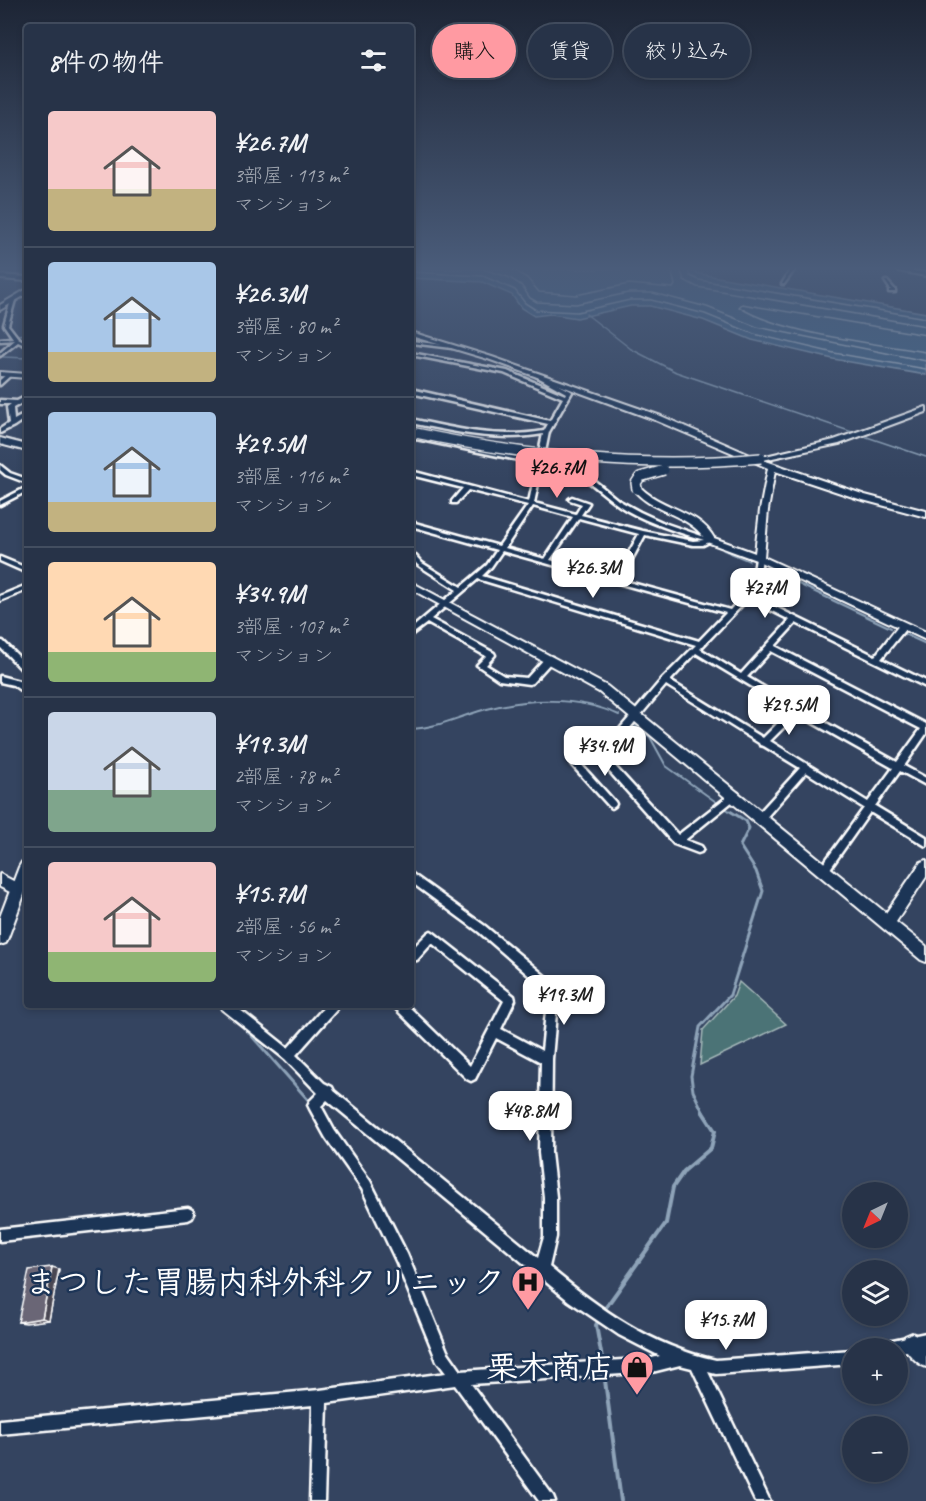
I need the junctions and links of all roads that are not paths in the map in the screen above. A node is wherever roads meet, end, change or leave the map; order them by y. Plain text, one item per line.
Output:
1 (427, 339) edge
2 (0, 340) edge
3 (17, 340) junction
4 (414, 342) edge
5 (24, 344) edge
6 (452, 347) junction
7 (0, 355) edge
8 (414, 355) edge
9 (0, 374) edge
10 (9, 375) junction
11 (538, 375) junction
12 (24, 376) edge
13 (0, 383) edge
14 (414, 392) edge
15 (565, 397) junction
16 (24, 400) edge
17 (0, 402) edge
18 (17, 403) junction
19 (926, 409) edge
20 (24, 417) edge
21 (414, 422) edge
22 (15, 423) junction
23 (551, 423) junction
24 (0, 431) edge
25 (546, 432) junction
26 (414, 435) edge
27 (414, 435) edge
28 (0, 441) edge
29 (24, 447) edge
30 (761, 458) junction
31 (541, 464) junction
32 (0, 467) edge
33 (772, 467) junction
34 (414, 474) edge
35 (24, 480) edge
36 (466, 488) junction
37 (24, 491) edge
38 (572, 499) dead end
39 (454, 502) dead end
40 (0, 503) edge
41 (531, 505) junction
42 (926, 514) edge
43 (577, 516) junction
44 (414, 525) edge
45 (643, 533) junction
46 (710, 540) junction
47 (502, 549) junction
48 (414, 557) edge
49 (759, 558) junction
50 (0, 559) edge
51 (546, 562) junction
52 (24, 570) edge
53 (478, 577) junction
54 (617, 581) junction
55 (414, 587) edge
56 (24, 588) edge
57 (461, 590) junction
58 (747, 596) junction
59 (0, 599) edge
60 (445, 603) junction
61 (730, 612) junction
62 (427, 620) junction
63 (795, 620) junction
64 (903, 626) junction
65 (414, 631) edge
66 (926, 636) edge
67 (0, 644) edge
68 (699, 647) junction
69 (770, 647) junction
70 (549, 659) junction
71 (876, 659) junction
72 (24, 667) edge
73 (742, 678) junction
74 (0, 679) edge
75 (665, 681) junction
76 (926, 684) edge
77 (24, 690) edge
78 (796, 710) junction
79 (638, 716) junction
80 (926, 728) edge
81 (763, 743) junction
82 (594, 749) junction
83 (898, 766) junction
84 (804, 769) junction
85 (926, 782) edge
86 (735, 795) junction
87 (612, 804) dead end
88 (869, 805) junction
89 (761, 817) junction
90 (677, 842) junction
91 (926, 842) edge
92 (698, 849) dead end
93 (926, 866) edge
94 (824, 870) junction
95 (414, 879) edge
96 (0, 880) edge
97 (23, 892) edge
98 (887, 923) junction
99 (0, 938) edge
100 (414, 955) edge
101 (926, 955) edge
102 (230, 1008) edge
103 (330, 1008) edge
104 (403, 1008) edge
105 (495, 1032) junction
106 (289, 1055) junction
107 (546, 1059) junction
108 (328, 1091) junction
109 (188, 1214) dead end
110 (0, 1235) edge
111 (542, 1268) junction
112 (919, 1341) edge
113 (926, 1357) edge
114 (842, 1358) edge
115 (678, 1359) junction
116 (697, 1364) junction
117 (458, 1378) junction
118 (320, 1396) junction
119 (0, 1427) edge
120 (316, 1501) edge
121 (548, 1501) edge
122 (763, 1501) edge

1 - 6 main road
2 - 3 street
3 - 5 street
3 - 7 street
4 - 6 street
6 - 11 main road
8 - 15 street
9 - 10 main road
10 - 12 main road
10 - 13 street
11 - 15 street
11 - 33 main road
14 - 23 street
15 - 23 street
16 - 18 street
17 - 18 street
18 - 22 street
19 - 30 main road
20 - 22 street
21 - 25 street
22 - 24 street
23 - 25 street
25 - 31 street
26 - 30 main road, bridge
27 - 31 street
28 - 29 main road
30 - 46 main road, bridge
31 - 41 street
31 - 46 street
32 - 35 street
33 - 42 main road
33 - 49 main road
34 - 36 street
36 - 39 street
36 - 41 street
37 - 40 street
38 - 43 street
41 - 43 street
41 - 47 street
43 - 45 street
43 - 51 street
44 - 47 street
45 - 46 street
45 - 54 street
46 - 49 main road
47 - 51 street
47 - 53 street
48 - 57 street
49 - 58 street
49 - 64 main road
50 - 52 street
51 - 54 street
53 - 57 street
53 - 68 street
54 - 61 street
55 - 60 main road
56 - 59 street
57 - 60 street
58 - 61 street
58 - 63 street
60 - 62 street
60 - 70 main road
61 - 68 street
62 - 65 street
62 - 70 street
63 - 69 street
63 - 71 street
64 - 66 main road
64 - 71 street
67 - 72 street
68 - 73 street
68 - 75 street
69 - 73 street
69 - 80 street
70 - 79 main road
71 - 76 street
73 - 78 street
74 - 77 street
75 - 79 street
75 - 81 street
78 - 81 street
78 - 83 street
79 - 82 street
79 - 86 main road
80 - 83 street
81 - 84 street
82 - 87 street
82 - 90 street
83 - 85 street
83 - 88 street
84 - 88 street
84 - 89 street
86 - 89 main road
86 - 90 street
88 - 91 street
88 - 94 street
89 - 94 main road
90 - 92 street
93 - 98 main road
94 - 98 main road
95 - 107 street
96 - 97 main road
97 - 99 main road
98 - 101 main road
100 - 105 street
102 - 106 street
103 - 106 street
104 - 105 street
105 - 107 street
106 - 108 street
107 - 111 street
108 - 111 street
108 - 117 street
109 - 110 street
111 - 115 street
112 - 113 main road
114 - 116 street
115 - 116 street
115 - 117 street
116 - 122 street
117 - 118 street
117 - 121 street
118 - 119 street
118 - 120 street

